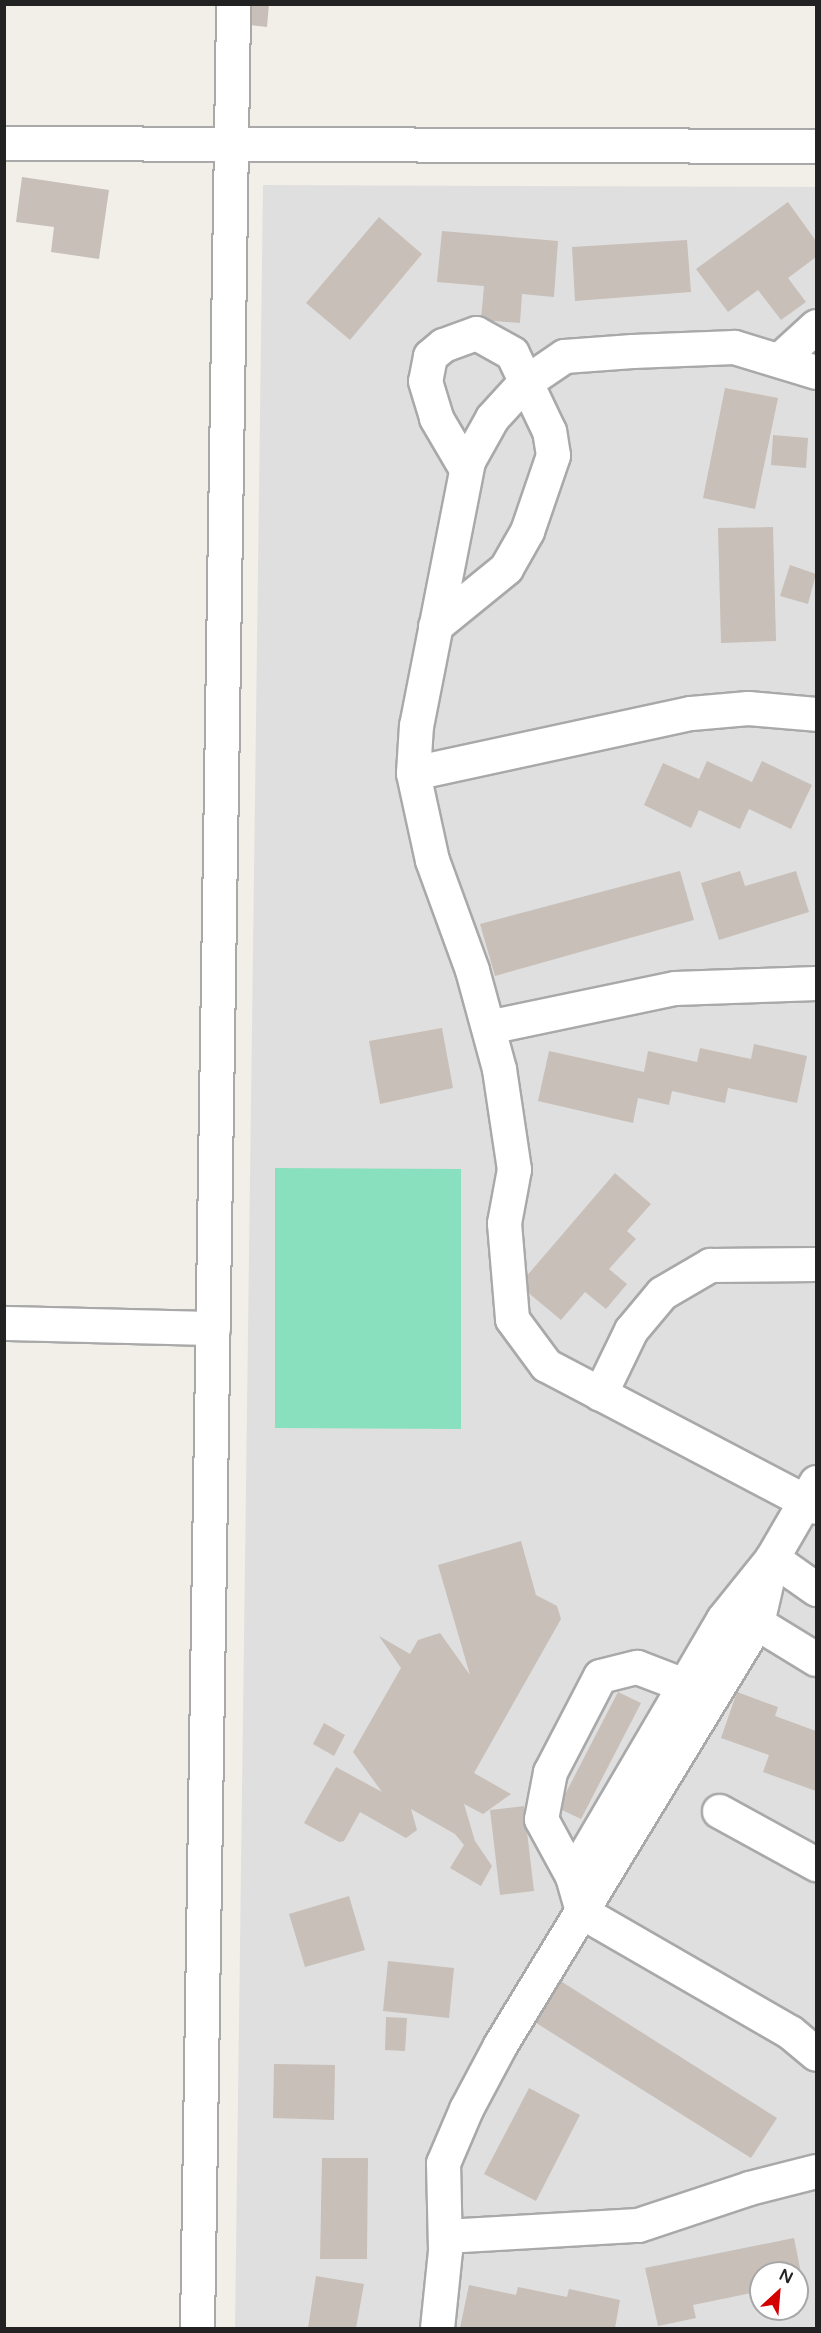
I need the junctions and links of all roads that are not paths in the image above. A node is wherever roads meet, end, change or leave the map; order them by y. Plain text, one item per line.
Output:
1 (233, 4) edge
2 (4, 143) edge
3 (231, 144) junction
4 (816, 146) edge
5 (816, 326) edge
6 (780, 359) junction
7 (816, 372) edge
8 (523, 384) junction
9 (466, 469) junction
10 (435, 626) junction
11 (816, 714) edge
12 (412, 773) junction
13 (816, 983) edge
14 (488, 1027) junction
15 (816, 1264) edge
16 (4, 1323) edge
17 (213, 1328) junction
18 (600, 1394) junction
19 (812, 1498) edge
20 (772, 1558) junction
21 (816, 1589) edge
22 (757, 1623) junction
23 (816, 1659) edge
24 (684, 1685) junction
25 (719, 1811) dead end
26 (816, 1864) edge
27 (572, 1876) junction
28 (582, 1912) junction
29 (816, 2054) edge
30 (816, 2171) edge
31 (445, 2236) junction
32 (197, 2328) edge
33 (437, 2328) edge

1 - 3 street
2 - 3 street
3 - 4 street
3 - 17 street
5 - 6 street
6 - 7 street
6 - 8 street
8 - 9 street
8 - 9 street
8 - 10 street
9 - 10 street
10 - 12 street
11 - 12 street
12 - 14 street
13 - 14 street
14 - 18 street
15 - 18 street
16 - 17 street
17 - 32 street
18 - 19 street
19 - 20 street
20 - 21 street
20 - 22 street
20 - 24 street
22 - 23 street
22 - 28 street
24 - 27 street
24 - 27 street
25 - 26 street
27 - 28 street
28 - 29 street
28 - 31 street
30 - 31 street
31 - 33 street

